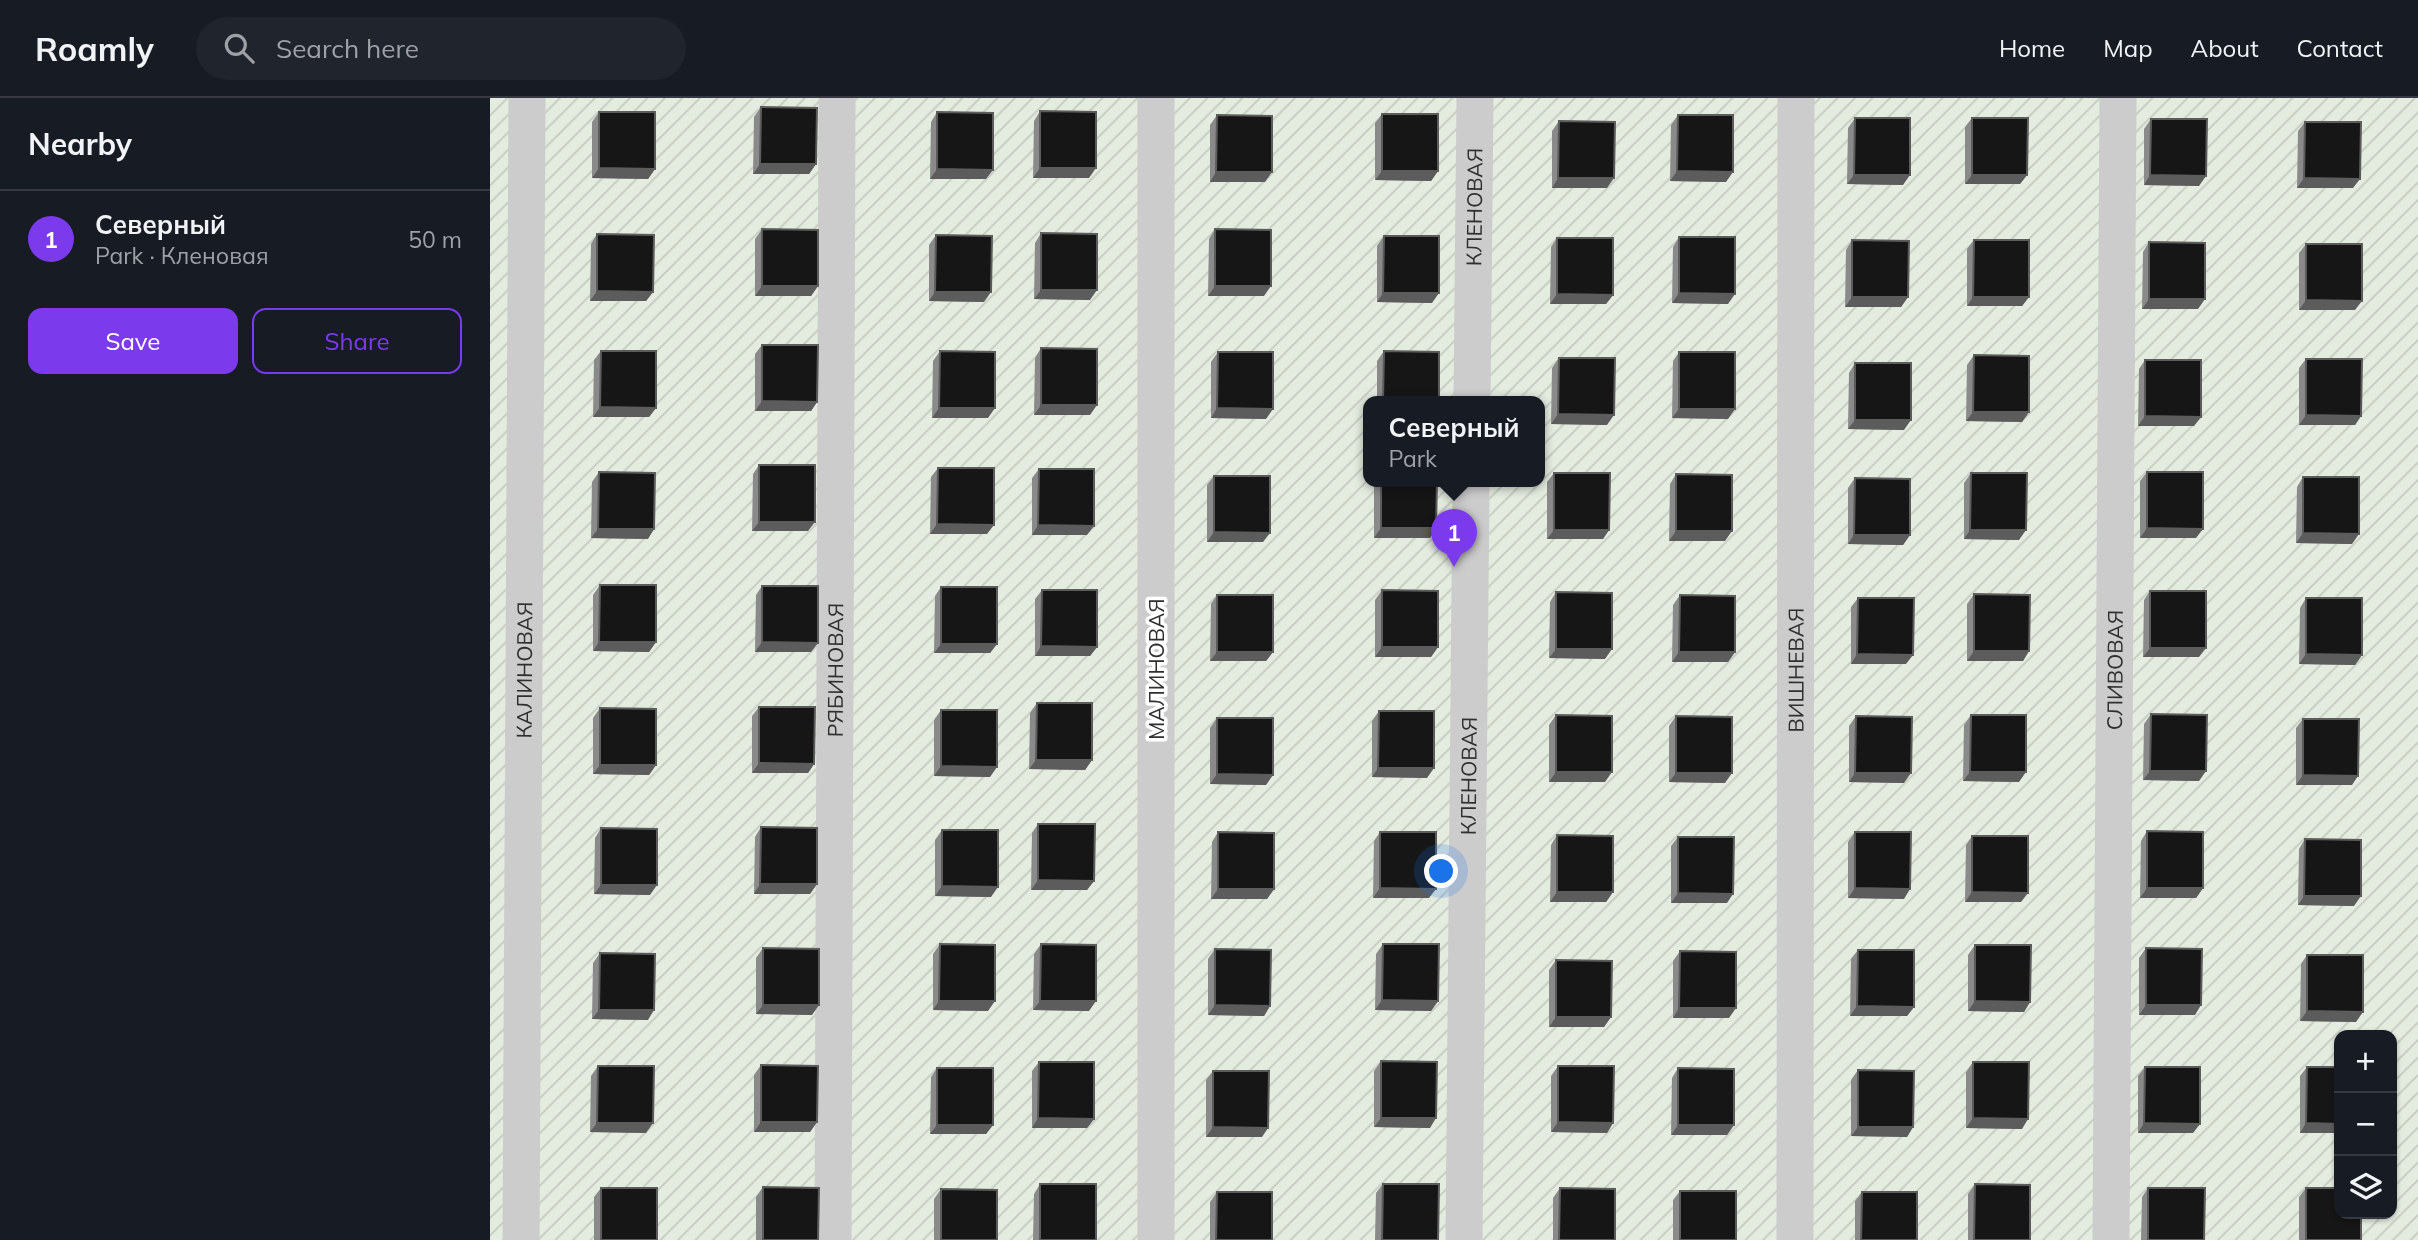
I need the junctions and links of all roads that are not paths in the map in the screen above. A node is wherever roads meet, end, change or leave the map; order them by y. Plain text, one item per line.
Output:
1 (527, 98) edge
2 (837, 98) edge
3 (1156, 98) edge
4 (1475, 98) edge
5 (1796, 98) edge
6 (2118, 98) edge
7 (1472, 396) edge
8 (1471, 487) edge
9 (521, 1240) edge
10 (833, 1240) edge
11 (1156, 1240) edge
12 (1464, 1240) edge
13 (1795, 1240) edge
14 (2111, 1240) edge

1 - 9 street, КАЛИНОВАЯ
2 - 10 street, РЯБИНОВАЯ
3 - 11 street, МАЛИНОВАЯ
4 - 7 street, КЛЕНОВАЯ
5 - 13 street, ВИШНЕВАЯ
6 - 14 street, СЛИВОВАЯ
8 - 12 street, КЛЕНОВАЯ

